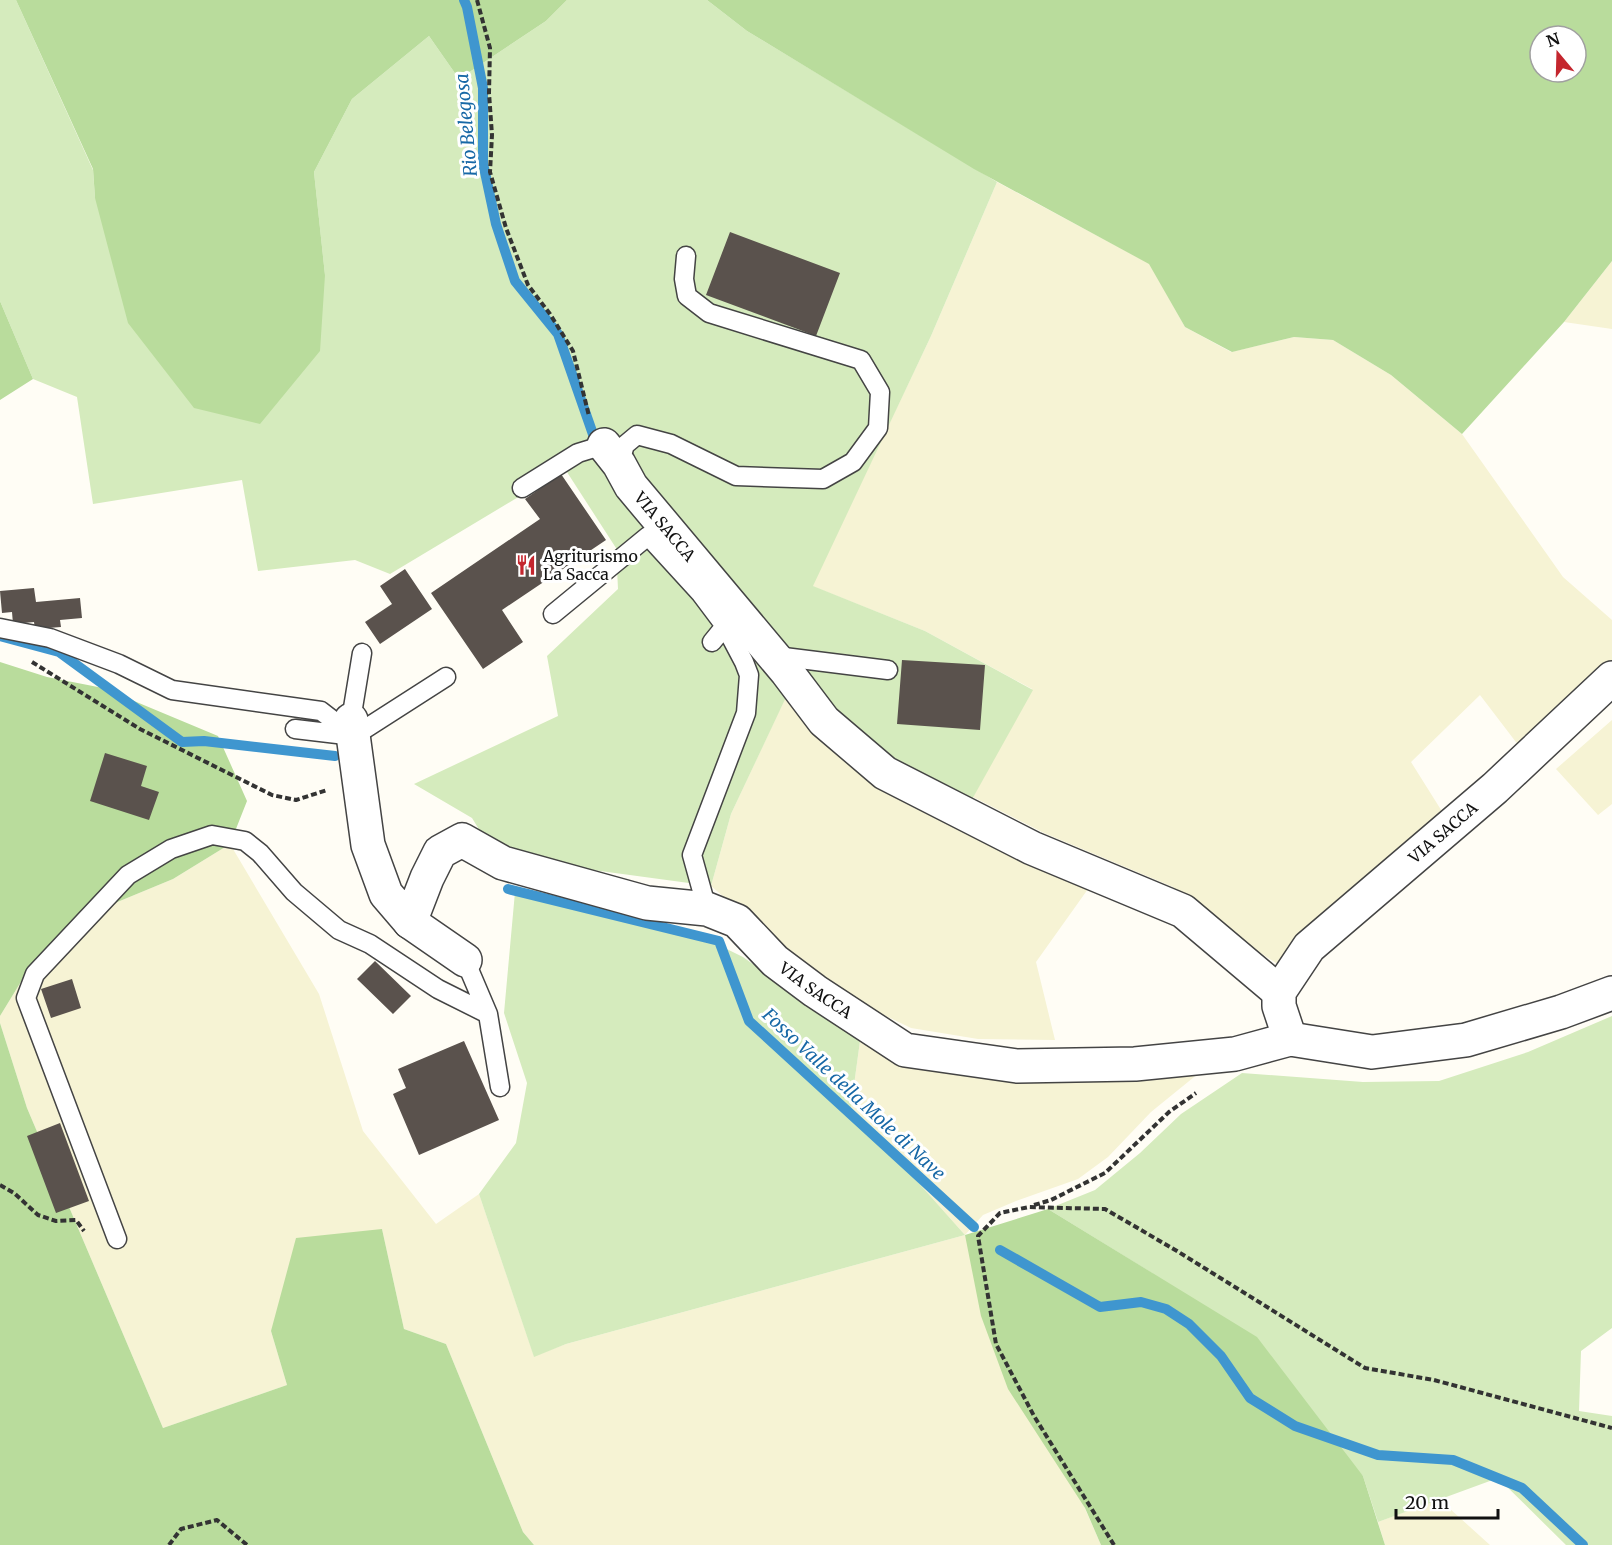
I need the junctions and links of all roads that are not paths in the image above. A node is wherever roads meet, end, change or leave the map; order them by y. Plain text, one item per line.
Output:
1 (686, 256) dead end
2 (612, 454) junction
3 (522, 488) dead end
4 (553, 614) dead end
5 (725, 626) junction
6 (0, 628) edge
7 (712, 642) dead end
8 (362, 653) dead end
9 (774, 656) junction
10 (888, 670) dead end
11 (446, 677) dead end
12 (1612, 678) edge
13 (295, 729) dead end
14 (355, 741) junction
15 (707, 909) junction
16 (410, 922) junction
17 (465, 960) joint
18 (1279, 992) junction
19 (1612, 993) edge
20 (488, 1014) junction
21 (1290, 1039) junction
22 (500, 1087) dead end
23 (117, 1239) road end

1 - 2 lane
2 - 3 lane
2 - 9 street, VIA SACCA
4 - 5 lane
5 - 7 lane
5 - 15 lane
6 - 14 lane
8 - 14 lane
9 - 10 lane
9 - 18 street, VIA SACCA
11 - 14 lane
12 - 18 street, VIA SACCA
13 - 14 lane
14 - 16 street
15 - 16 street, VIA SACCA
15 - 21 street, VIA SACCA
16 - 17 street
17 - 20 lane
18 - 21 street
19 - 21 street, VIA SACCA
20 - 22 lane
20 - 23 lane

